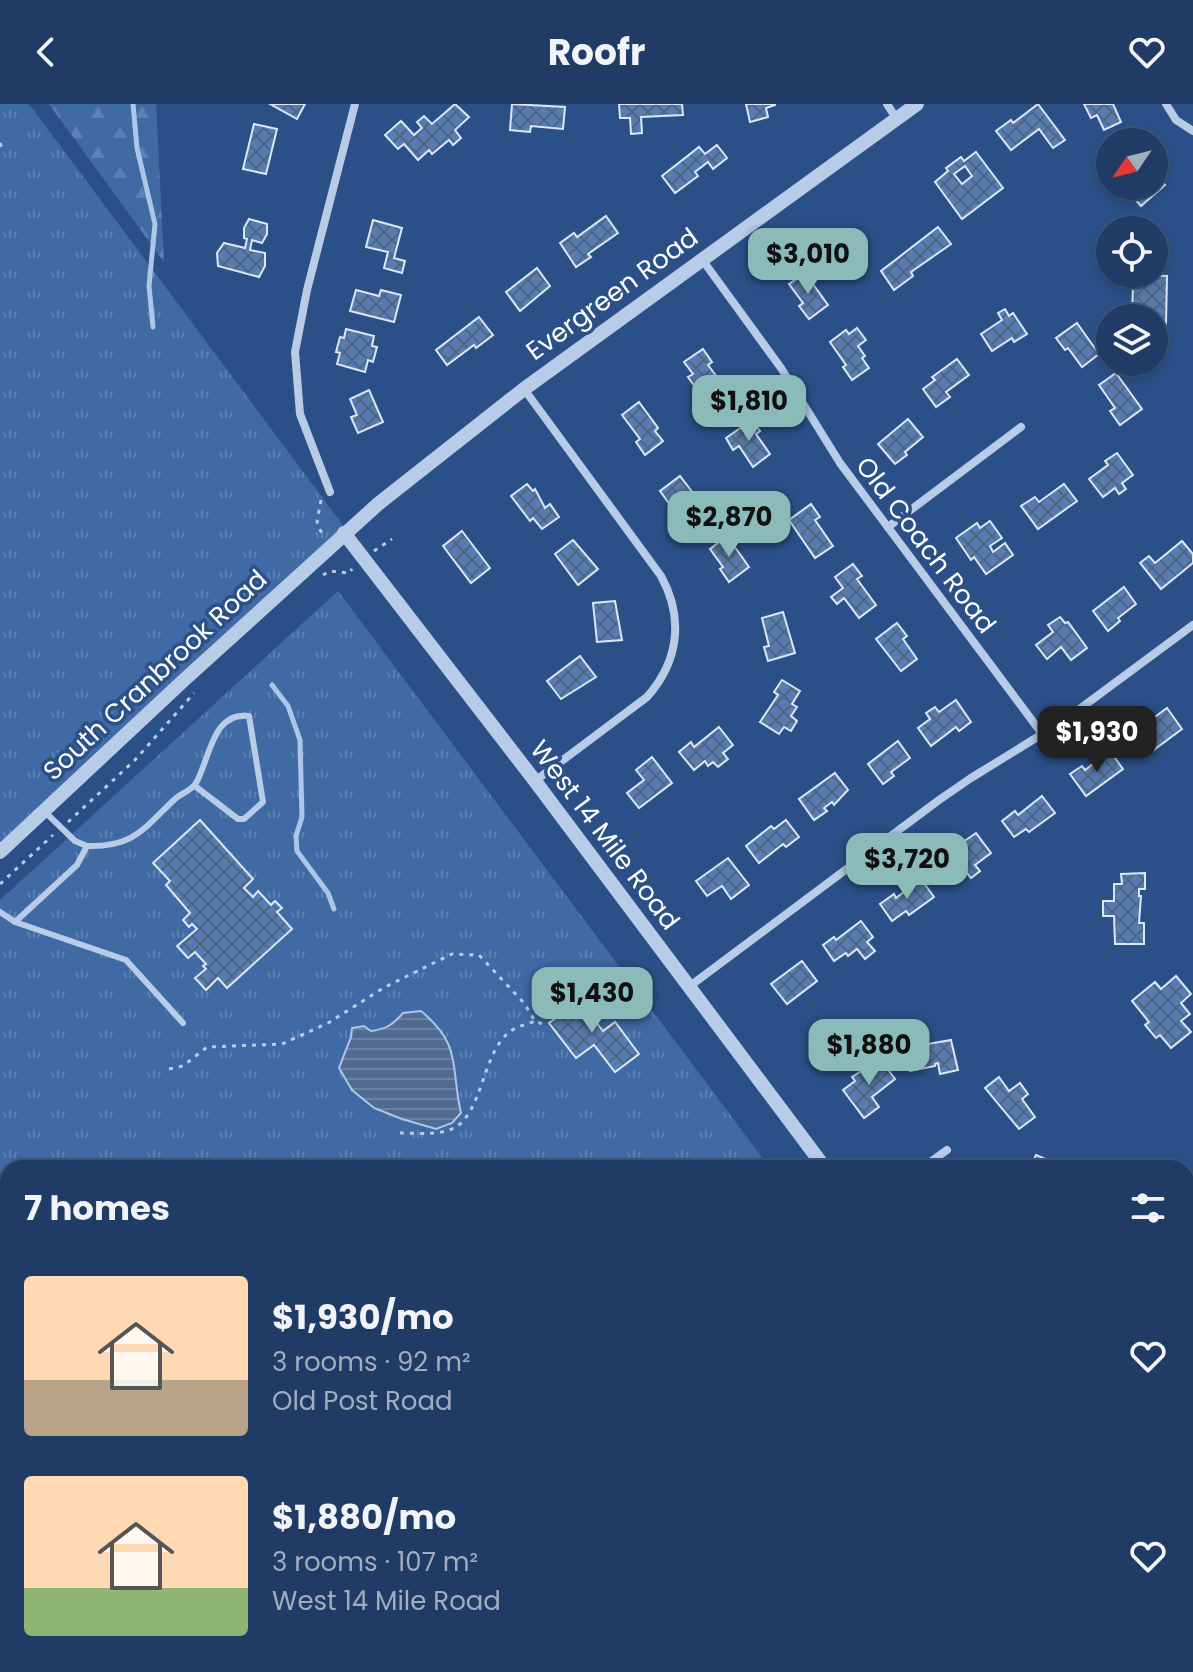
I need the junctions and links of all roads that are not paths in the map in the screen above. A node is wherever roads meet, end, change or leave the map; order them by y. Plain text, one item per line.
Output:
1 (355, 104) edge
2 (887, 104) edge
3 (917, 104) edge
4 (1166, 104) edge
5 (896, 118) junction
6 (1193, 131) edge
7 (700, 258) junction
8 (524, 389) junction
9 (1021, 427) dead end
10 (330, 492) road end
11 (888, 527) junction
12 (344, 533) junction
13 (1193, 625) edge
14 (1043, 735) junction
15 (535, 781) junction
16 (195, 786) junction
17 (44, 811) junction
18 (87, 846) junction
19 (0, 852) edge
20 (0, 912) edge
21 (15, 922) junction
22 (690, 986) junction
23 (183, 1023) dead end
24 (947, 1150) dead end
25 (819, 1160) edge
26 (933, 1160) edge

1 - 10 street
2 - 5 street
3 - 5 street, Evergreen Road
4 - 6 street
5 - 7 street, Evergreen Road
7 - 8 street, Evergreen Road
7 - 11 street, Old Coach Road
8 - 12 street, Evergreen Road
8 - 15 street
9 - 11 street
11 - 14 street, Old Coach Road
12 - 15 street, West 14 Mile Road
12 - 17 street, South Cranbrook Road
13 - 14 street
14 - 22 street
15 - 22 street, West 14 Mile Road
16 - 16 lane
16 - 18 lane
17 - 18 lane
17 - 19 street, South Cranbrook Road
18 - 21 lane
20 - 21 lane
21 - 23 lane
22 - 25 street, West 14 Mile Road
24 - 26 street

